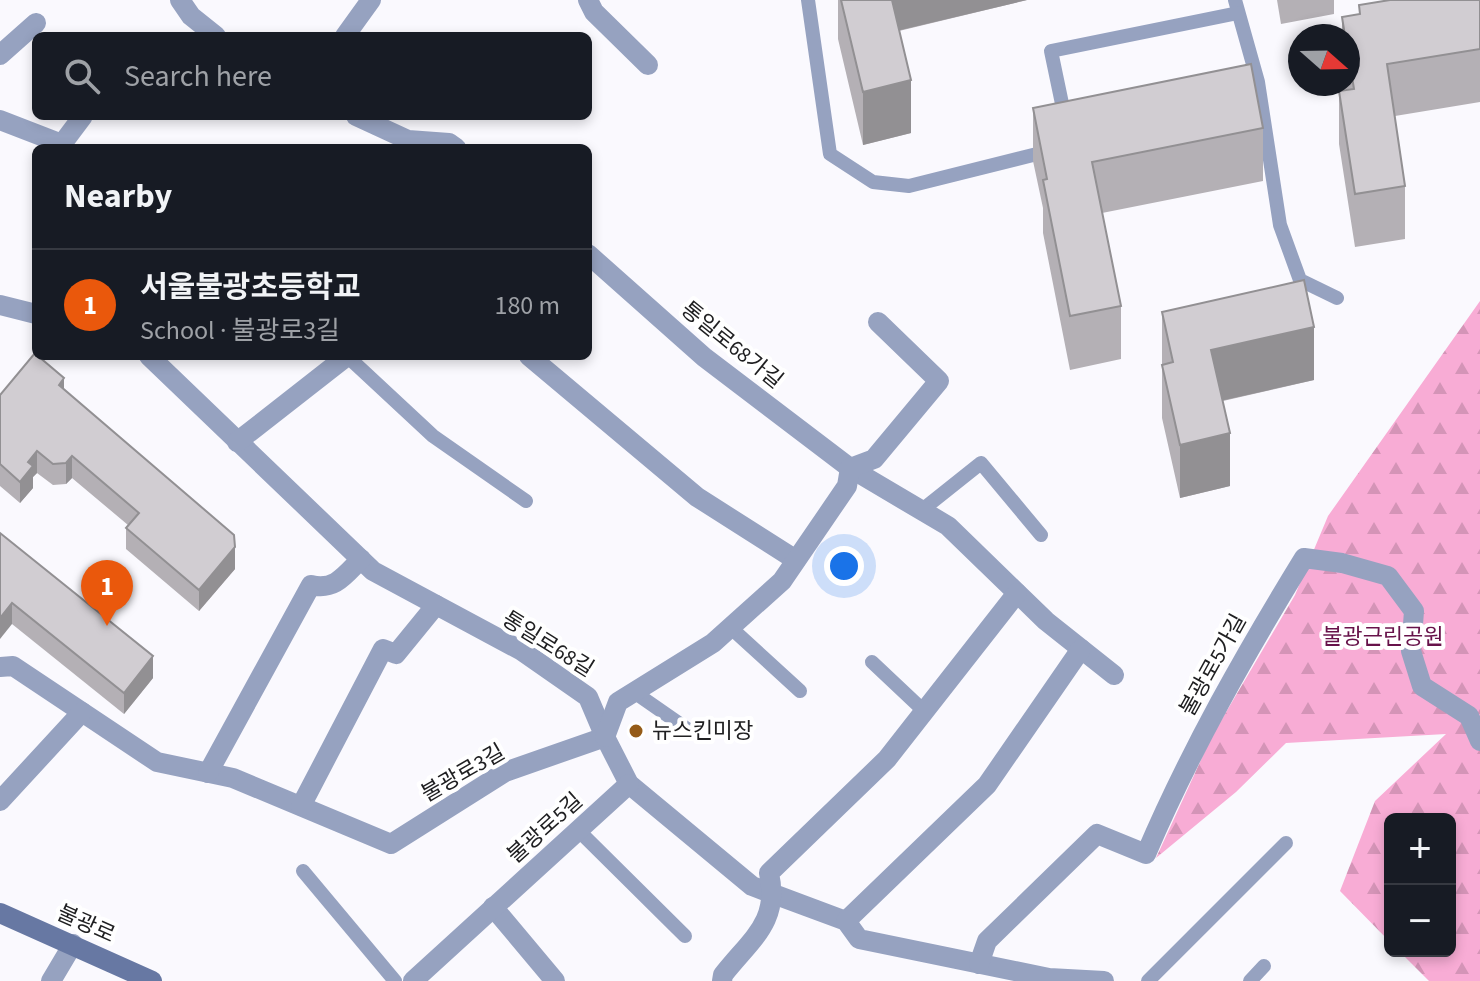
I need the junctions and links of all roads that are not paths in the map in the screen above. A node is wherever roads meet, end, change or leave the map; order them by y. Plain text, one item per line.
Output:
1 (180, 0) edge
2 (371, 0) edge
3 (588, 0) edge
4 (808, 0) edge
5 (1236, 7) edge
6 (36, 23) dead end
7 (212, 32) edge
8 (348, 32) edge
9 (0, 55) edge
10 (648, 65) dead end
11 (0, 120) edge
12 (80, 120) edge
13 (364, 120) edge
14 (55, 144) edge
15 (62, 144) edge
16 (410, 144) edge
17 (450, 144) edge
18 (592, 258) edge
19 (1337, 298) dead end
20 (0, 305) edge
21 (32, 313) edge
22 (878, 322) dead end
23 (154, 360) edge
24 (342, 360) edge
25 (351, 360) edge
26 (534, 360) edge
27 (237, 442) junction
28 (850, 468) junction
29 (526, 501) dead end
30 (922, 510) junction
31 (1041, 535) dead end
32 (361, 559) junction
33 (796, 560) junction
34 (1017, 593) junction
35 (436, 605) junction
36 (730, 627) junction
37 (1081, 649) junction
38 (872, 662) dead end
39 (0, 667) edge
40 (1114, 675) dead end
41 (800, 691) dead end
42 (634, 692) junction
43 (924, 711) junction
44 (82, 712) junction
45 (690, 731) dead end
46 (605, 737) junction
47 (1480, 741) edge
48 (208, 773) junction
49 (629, 784) junction
50 (0, 801) edge
51 (301, 806) junction
52 (578, 830) junction
53 (1286, 843) dead end
54 (303, 871) dead end
55 (774, 897) junction
56 (493, 907) junction
57 (0, 913) edge
58 (846, 921) junction
59 (685, 936) dead end
60 (73, 944) junction
61 (979, 964) junction
62 (1264, 966) dead end
63 (1030, 978) edge
64 (51, 981) edge
65 (152, 981) edge
66 (395, 981) edge
67 (413, 981) edge
68 (555, 981) edge
69 (722, 981) edge
70 (1104, 981) edge
71 (1148, 981) edge
72 (1250, 981) edge

1 - 7 street
2 - 8 street
3 - 10 street
4 - 5 lane
5 - 19 lane
6 - 9 street
11 - 14 street
12 - 15 street
13 - 16 street
16 - 17 street
18 - 28 street, 통일로68가길
20 - 21 street
22 - 28 street
23 - 27 street, 통일로68길
24 - 27 street
25 - 29 lane
26 - 33 street
27 - 32 street, 통일로68길
28 - 30 street, 통일로68가길
28 - 33 street
30 - 31 lane
30 - 34 street, 통일로68가길
32 - 35 street, 통일로68길
32 - 48 street
33 - 36 street
34 - 37 street, 통일로68가길
34 - 43 street
35 - 46 street, 통일로68길
35 - 51 street
36 - 41 lane
36 - 42 street
37 - 40 street, 통일로68가길
37 - 58 street
38 - 43 lane
39 - 44 street, 불광로3길
42 - 45 lane
42 - 46 street
43 - 55 street
44 - 48 street, 불광로3길
44 - 50 street
46 - 49 street
46 - 51 street, 불광로3길
47 - 61 street, 불광로5가길
48 - 51 street, 불광로3길
49 - 52 street, 불광로5길
49 - 55 street
52 - 56 street, 불광로5길
52 - 59 lane
53 - 71 lane
54 - 66 lane
55 - 58 street
55 - 69 street
56 - 67 street, 불광로5길
56 - 68 street
57 - 60 main road, 불광로
58 - 61 street
60 - 64 street
60 - 65 main road, 불광로
61 - 63 street
62 - 72 lane
63 - 70 street

